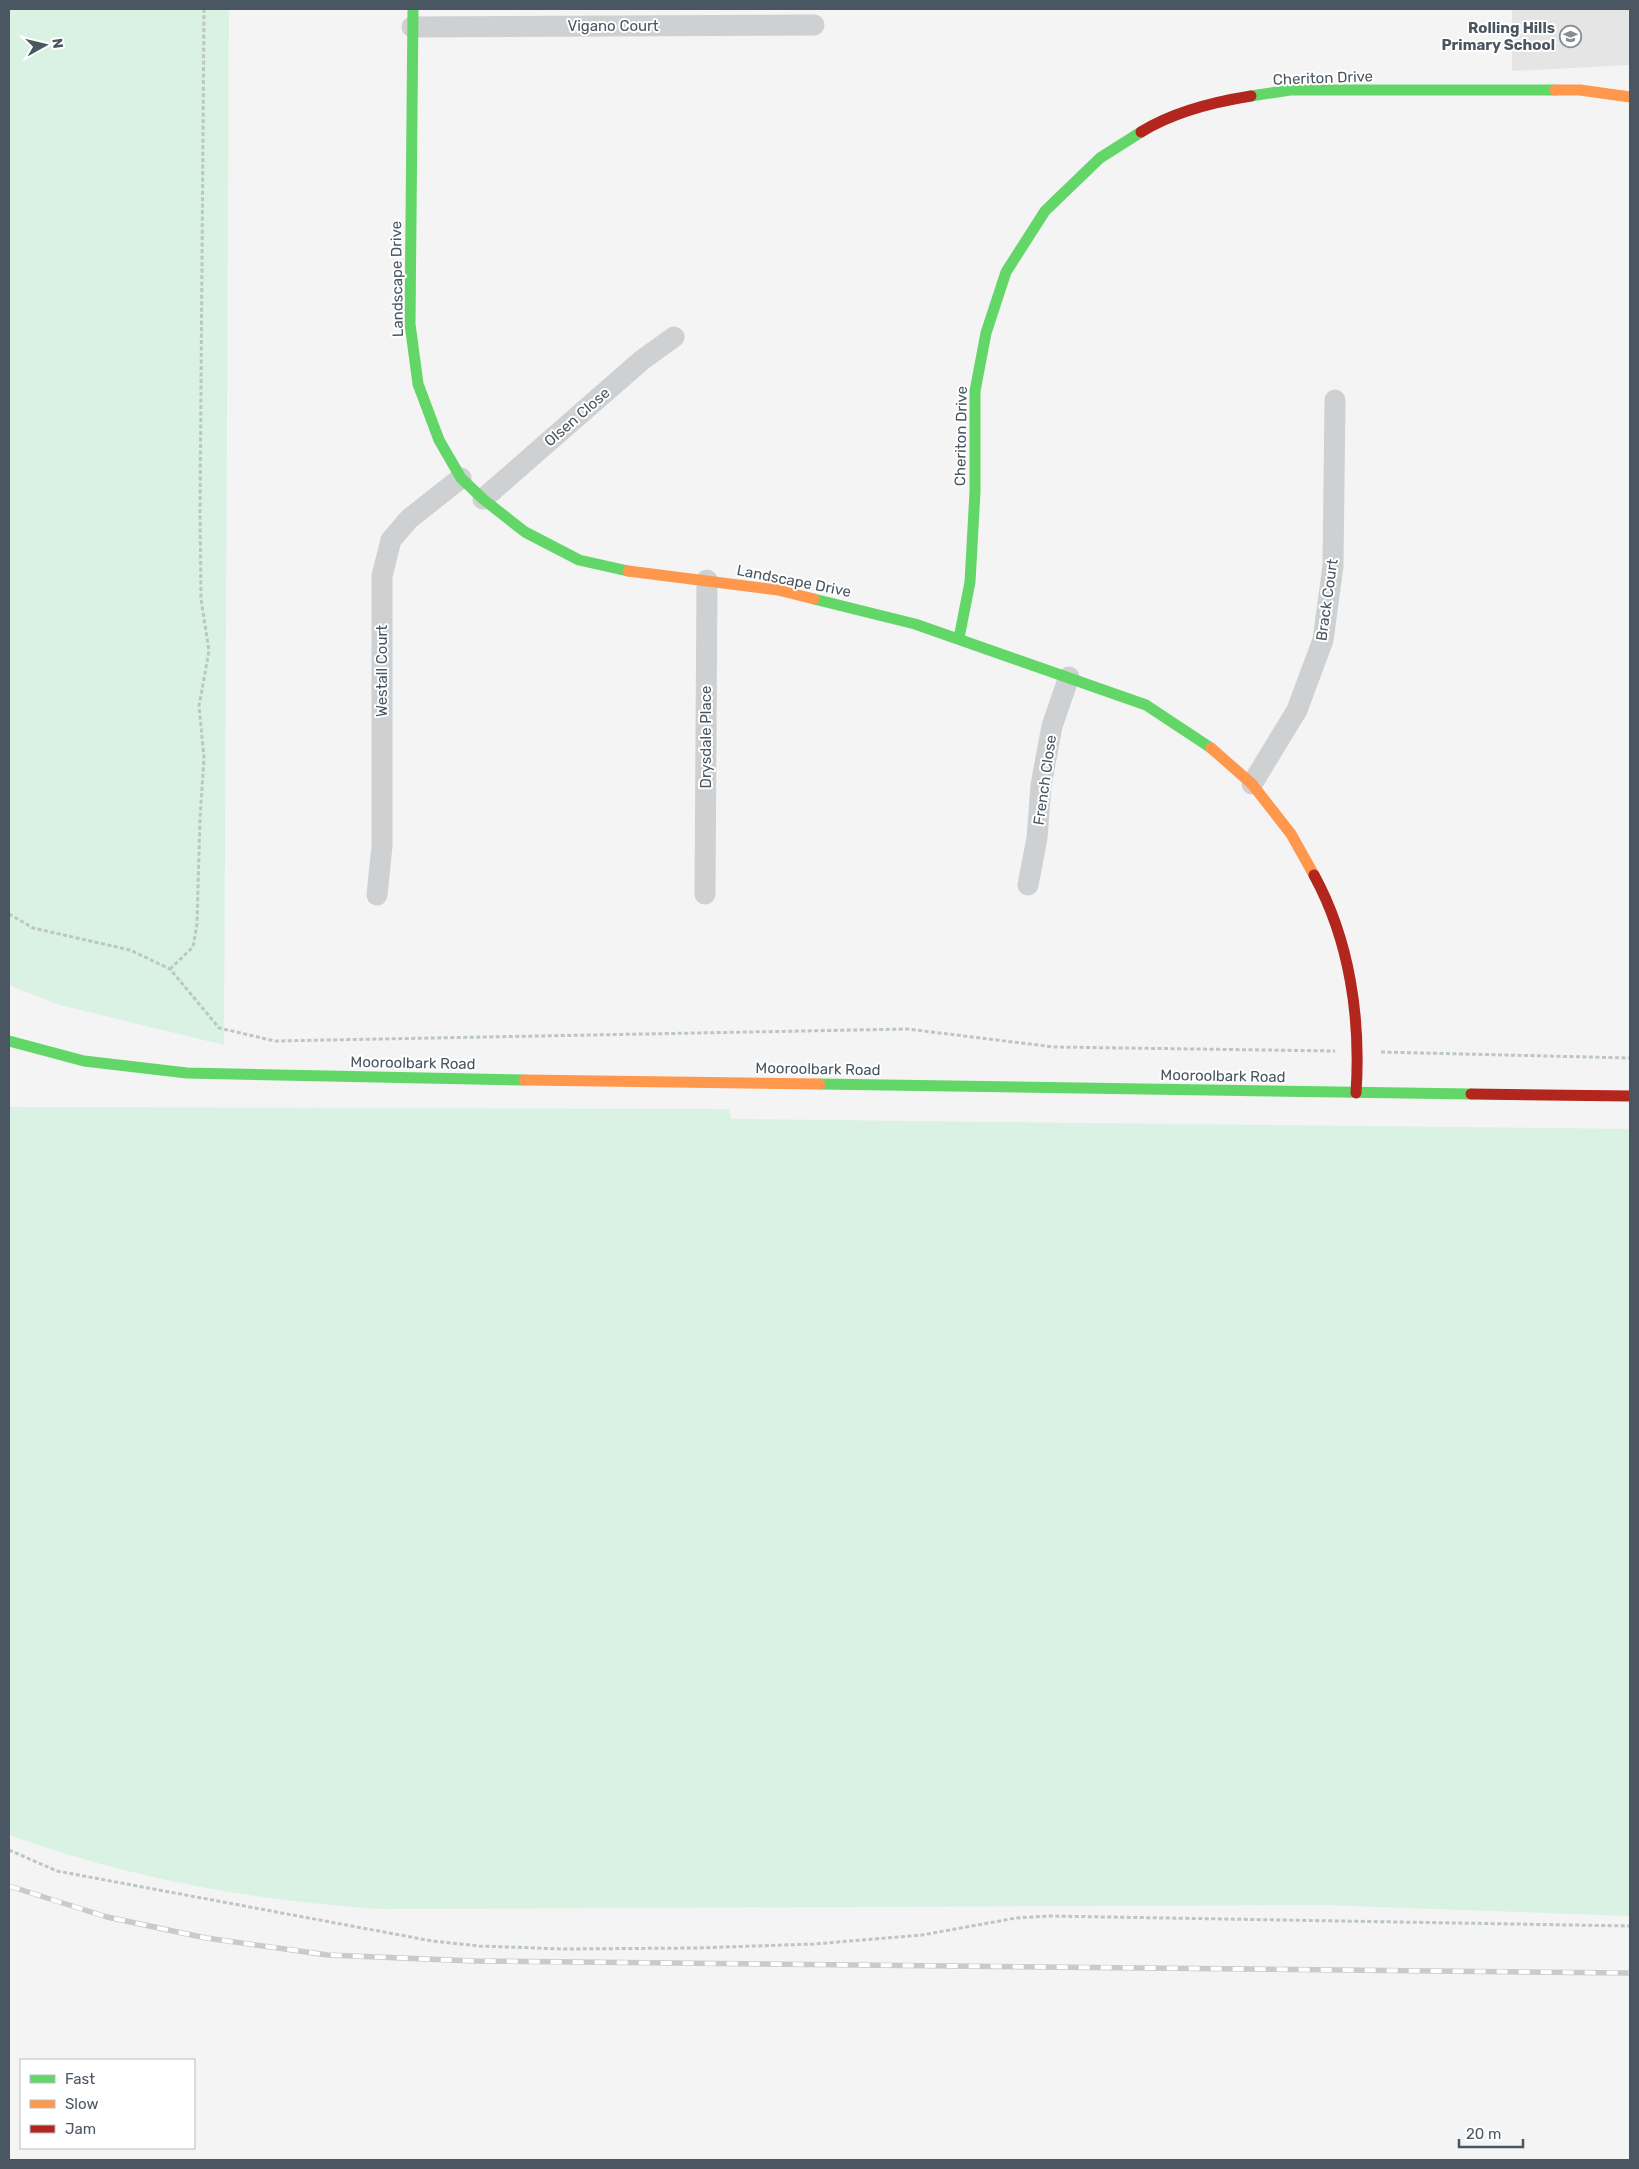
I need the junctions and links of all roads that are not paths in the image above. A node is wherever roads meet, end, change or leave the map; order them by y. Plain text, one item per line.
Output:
1 (412, 18) edge
2 (814, 25) dead end
3 (1630, 97) edge
4 (674, 337) dead end
5 (1335, 400) dead end
6 (461, 478) junction
7 (483, 500) junction
8 (707, 580) junction
9 (959, 638) junction
10 (1069, 677) junction
11 (1252, 784) junction
12 (1028, 885) dead end
13 (705, 894) dead end
14 (377, 895) dead end
15 (9, 1041) edge
16 (1356, 1093) junction
17 (1630, 1096) edge

1 - 2 street, Vigano Court
1 - 6 street, Landscape Drive
3 - 9 street, Cheriton Drive
4 - 7 street, Olsen Close
5 - 11 street, Brack Court
6 - 7 street, Landscape Drive
6 - 14 street, Westall Court
7 - 8 street, Landscape Drive
8 - 9 street, Landscape Drive
8 - 13 street, Drysdale Place
9 - 10 street, Landscape Drive
10 - 11 street, Landscape Drive
10 - 12 street, French Close
11 - 16 street, Landscape Drive
15 - 16 street, Mooroolbark Road
16 - 17 street, Mooroolbark Road

